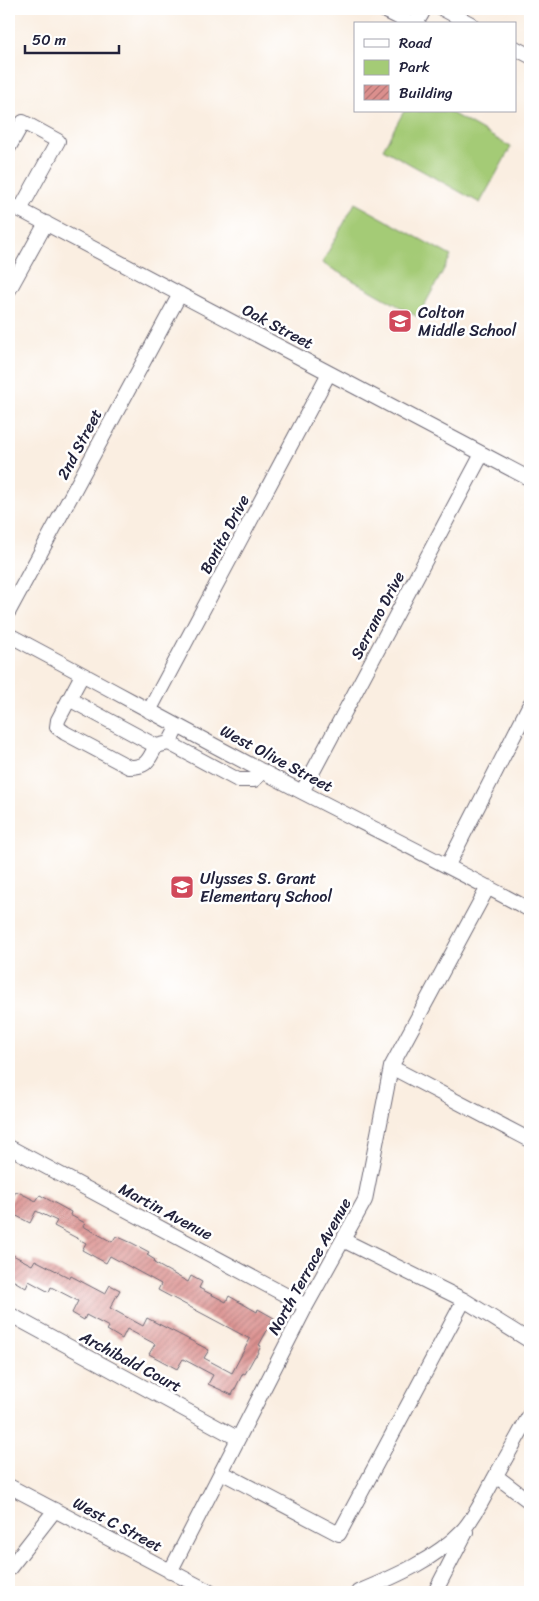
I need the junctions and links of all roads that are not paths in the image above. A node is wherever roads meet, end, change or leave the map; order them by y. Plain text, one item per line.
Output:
1 (382, 9) edge
2 (424, 9) edge
3 (451, 11) edge
4 (408, 22) edge
5 (416, 22) edge
6 (468, 22) edge
7 (516, 49) edge
8 (530, 56) edge
9 (9, 147) edge
10 (14, 207) edge
11 (46, 223) junction
12 (9, 290) edge
13 (180, 294) junction
14 (329, 373) junction
15 (482, 454) junction
16 (530, 479) edge
17 (9, 611) edge
18 (9, 635) edge
19 (82, 675) junction
20 (69, 699) junction
21 (530, 704) edge
22 (149, 711) junction
23 (178, 726) junction
24 (163, 745) junction
25 (263, 771) junction
26 (302, 792) junction
27 (448, 865) junction
28 (488, 887) junction
29 (530, 910) edge
30 (391, 1067) junction
31 (530, 1140) edge
32 (9, 1147) edge
33 (343, 1240) junction
34 (464, 1300) junction
35 (306, 1306) junction
36 (9, 1314) edge
37 (530, 1340) edge
38 (530, 1414) edge
39 (238, 1438) junction
40 (221, 1472) junction
41 (496, 1476) junction
42 (9, 1486) edge
43 (530, 1502) edge
44 (55, 1510) junction
45 (475, 1516) junction
46 (9, 1569) edge
47 (170, 1572) junction
48 (210, 1592) edge
49 (360, 1592) edge
50 (435, 1592) edge

1 - 4 street
2 - 5 street
3 - 6 street
7 - 8 street
9 - 10 street
10 - 11 street, Oak Street
11 - 12 street
11 - 13 street, Oak Street
13 - 14 street, Oak Street
13 - 17 street, 2nd Street
14 - 15 street, Oak Street
14 - 22 street, Bonita Drive
15 - 16 street, Oak Street
15 - 26 street, Serrano Drive
18 - 19 street, West Olive Street
19 - 20 street
19 - 22 street, West Olive Street
20 - 24 street
20 - 24 street
21 - 27 street
22 - 23 street, West Olive Street
23 - 24 street
23 - 25 street, West Olive Street
24 - 25 street
25 - 26 street, West Olive Street
26 - 27 street, West Olive Street
27 - 28 street, West Olive Street
28 - 29 street, West Olive Street
28 - 30 street, North Terrace Avenue
30 - 31 street
30 - 33 street, North Terrace Avenue
32 - 35 street, Martin Avenue
33 - 34 street
33 - 35 street, North Terrace Avenue
34 - 37 street
34 - 40 street
35 - 39 street, North Terrace Avenue
36 - 39 street, Archibald Court
38 - 41 street
39 - 40 street, North Terrace Avenue
40 - 47 street, North Terrace Avenue
41 - 43 street
41 - 45 street
42 - 44 street, West C Street
44 - 46 street
44 - 47 street, West C Street
45 - 49 street
45 - 50 street
47 - 48 street, West C Street

